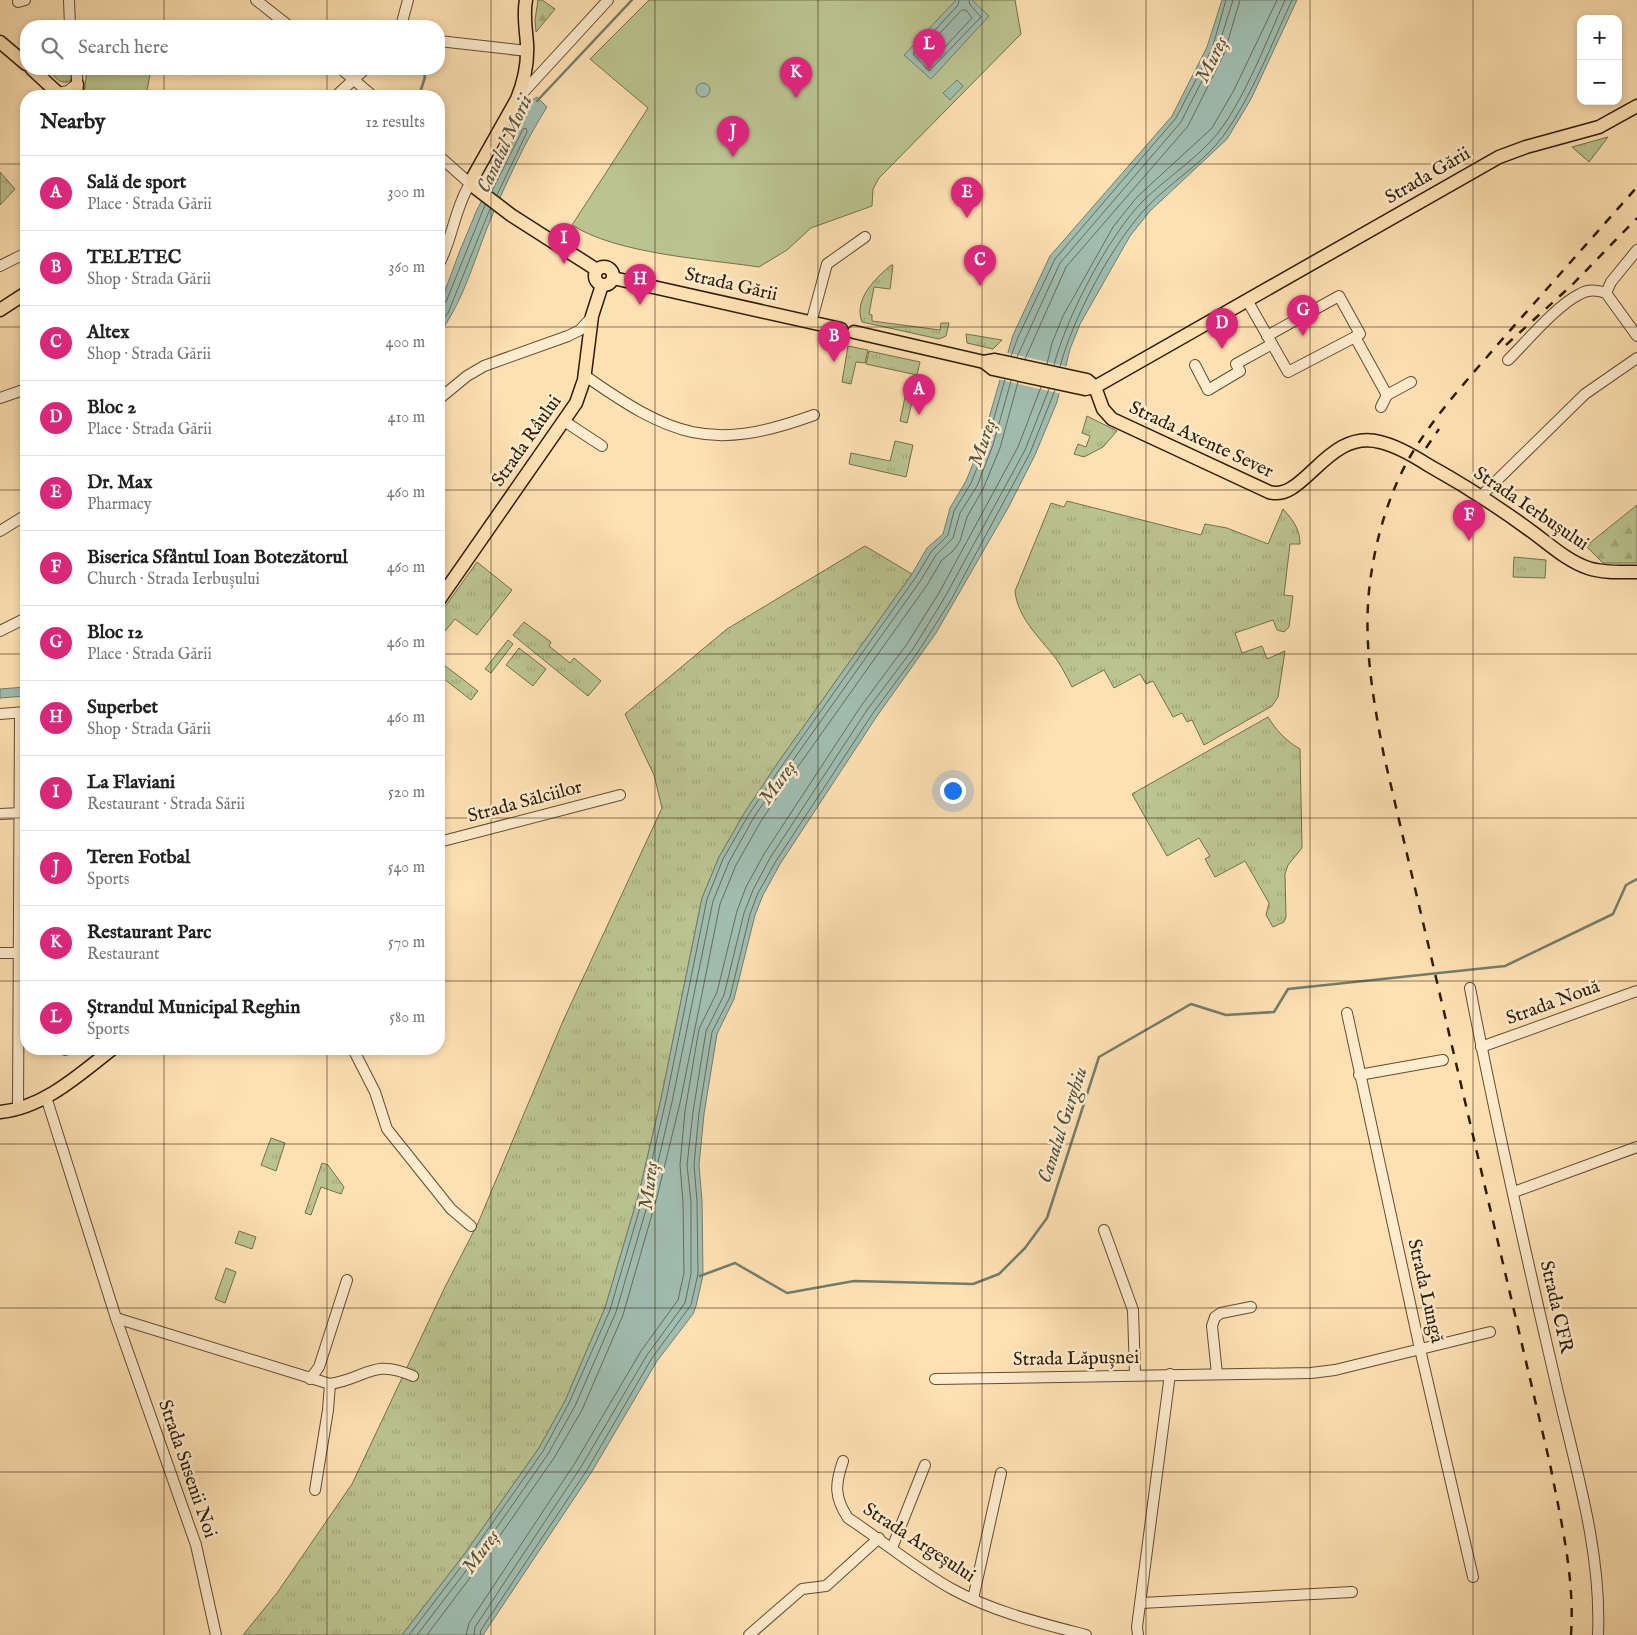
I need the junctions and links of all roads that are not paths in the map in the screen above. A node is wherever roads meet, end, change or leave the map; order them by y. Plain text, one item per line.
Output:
1 (69, 0) edge
2 (256, 0) edge
3 (408, 0) edge
4 (526, 0) edge
5 (608, 0) edge
6 (70, 20) edge
7 (281, 20) edge
8 (403, 20) edge
9 (0, 42) edge
10 (445, 42) edge
11 (527, 51) junction
12 (20, 59) edge
13 (38, 75) edge
14 (78, 75) edge
15 (349, 75) edge
16 (358, 75) edge
17 (354, 79) junction
18 (55, 90) edge
19 (77, 90) edge
20 (344, 90) edge
21 (366, 90) edge
22 (517, 99) junction
23 (1637, 106) edge
24 (445, 161) edge
25 (472, 185) junction
26 (865, 237) dead end
27 (1637, 250) edge
28 (445, 251) edge
29 (20, 256) edge
30 (0, 266) edge
31 (607, 281) junction
32 (1606, 293) junction
33 (20, 296) edge
34 (1247, 300) junction
35 (0, 310) edge
36 (592, 316) junction
37 (811, 323) junction
38 (1637, 336) edge
39 (1355, 337) junction
40 (1269, 340) junction
41 (1637, 358) edge
42 (1508, 360) dead end
43 (1195, 365) dead end
44 (584, 375) junction
45 (1411, 382) dead end
46 (1089, 386) junction
47 (20, 391) edge
48 (445, 394) edge
49 (1387, 395) junction
50 (0, 398) edge
51 (1381, 408) dead end
52 (814, 415) dead end
53 (564, 421) junction
54 (602, 446) dead end
55 (1411, 456) joint
56 (1482, 495) junction
57 (20, 519) edge
58 (0, 531) edge
59 (1637, 572) edge
60 (445, 591) edge
61 (20, 621) edge
62 (0, 631) edge
63 (20, 713) edge
64 (0, 714) edge
65 (620, 795) dead end
66 (20, 813) edge
67 (0, 814) edge
68 (445, 840) edge
69 (0, 953) edge
70 (20, 953) edge
71 (1470, 988) dead end
72 (1637, 991) edge
73 (1346, 1013) dead end
74 (1481, 1047) junction
75 (20, 1054) edge
76 (104, 1055) edge
77 (356, 1055) edge
78 (1443, 1060) dead end
79 (1359, 1075) junction
80 (46, 1097) junction
81 (18, 1108) junction
82 (0, 1112) edge
83 (1637, 1147) edge
84 (1514, 1192) junction
85 (472, 1226) dead end
86 (1104, 1230) dead end
87 (347, 1280) dead end
88 (1251, 1307) dead end
89 (116, 1318) junction
90 (1490, 1332) dead end
91 (1420, 1349) junction
92 (1170, 1374) junction
93 (1217, 1374) junction
94 (1135, 1375) junction
95 (413, 1376) dead end
96 (310, 1379) junction
97 (935, 1379) dead end
98 (330, 1384) junction
99 (843, 1461) dead end
100 (926, 1465) dead end
101 (1001, 1473) dead end
102 (315, 1490) dead end
103 (879, 1538) junction
104 (892, 1548) junction
105 (1473, 1576) dead end
106 (1352, 1592) dead end
107 (973, 1599) junction
108 (1141, 1603) junction
109 (216, 1635) edge
110 (749, 1635) edge
111 (1086, 1635) edge
112 (1138, 1635) edge
113 (1598, 1635) edge

1 - 6 street
2 - 7 street
3 - 8 street
4 - 11 main road
5 - 22 street
9 - 12 main road
10 - 11 street
11 - 22 main road
13 - 18 main road
14 - 19 street
15 - 17 street
16 - 17 street
17 - 20 street
17 - 21 street
22 - 25 main road
23 - 34 main road, Strada Gării
24 - 25 street
25 - 28 street
25 - 31 main road, Strada Gării
26 - 37 street
27 - 32 street
29 - 30 street
31 - 36 main road, Strada Râului
31 - 37 main road, Strada Gării
32 - 38 street
32 - 42 street
33 - 35 main road
34 - 40 street
34 - 46 main road, Strada Gării
36 - 44 main road, Strada Râului
36 - 48 street
37 - 46 main road, Strada Gării
39 - 40 street
39 - 40 street
39 - 49 street
40 - 43 street
41 - 56 street
44 - 52 street
44 - 53 main road, Strada Râului
45 - 49 street
46 - 55 main road, Strada Axente Sever
47 - 50 street
49 - 51 street
53 - 54 street
53 - 60 main road, Strada Râului
55 - 56 main road, Strada Ierbușului
56 - 59 main road, Strada Ierbușului
57 - 58 street
61 - 62 street
63 - 64 street
65 - 68 street, Strada Sălciilor
66 - 67 street
69 - 70 street
71 - 74 street, Strada CFR
72 - 74 street, Strada Nouă
73 - 79 street, Strada Lungă
74 - 84 street, Strada CFR
75 - 81 street
76 - 80 main road
77 - 85 street
78 - 79 street
79 - 91 street, Strada Lungă
80 - 81 main road
80 - 89 street, Strada Susenii Noi
81 - 82 main road
83 - 84 street
84 - 113 street, Strada CFR
86 - 94 street
87 - 96 street
88 - 93 street
89 - 96 street
89 - 109 street, Strada Susenii Noi
90 - 91 street, Strada Lăpușnei
91 - 93 street, Strada Lăpușnei
91 - 105 street, Strada Lungă
92 - 93 street, Strada Lăpușnei
92 - 94 street, Strada Lăpușnei
92 - 108 street
94 - 97 street, Strada Lăpușnei
95 - 98 street
96 - 98 street
98 - 102 street
99 - 103 street, Strada Argeșului
100 - 104 street
101 - 107 street
103 - 104 street, Strada Argeșului
103 - 110 street
104 - 107 street, Strada Argeșului
106 - 108 street
107 - 111 street, Strada Argeșului
108 - 112 street

